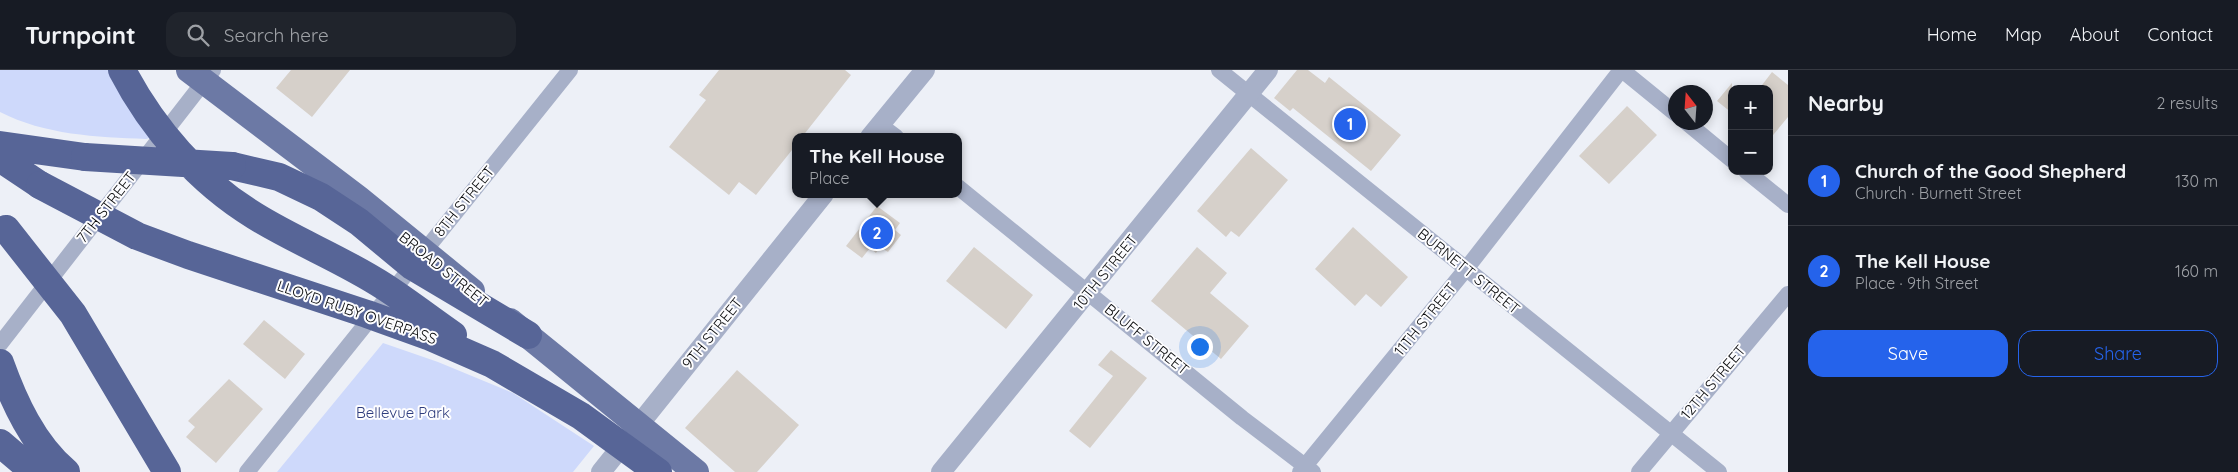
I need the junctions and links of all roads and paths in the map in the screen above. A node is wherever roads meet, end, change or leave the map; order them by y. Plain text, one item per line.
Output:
1 (122, 70) edge
2 (570, 70) edge
3 (925, 70) edge
4 (1219, 70) edge
5 (1268, 70) edge
6 (1621, 70) edge
7 (202, 74) edge
8 (1249, 94) junction
9 (1668, 108) edge
10 (1696, 130) edge
11 (875, 131) edge
12 (0, 145) edge
13 (1728, 157) edge
14 (0, 158) edge
15 (1751, 175) edge
16 (962, 190) edge
17 (821, 198) edge
18 (1788, 205) edge
19 (3, 226) edge
20 (417, 259) junction
21 (1466, 269) junction
22 (1089, 292) junction
23 (1788, 294) edge
24 (528, 335) joint
25 (0, 344) edge
26 (0, 363) edge
27 (492, 364) junction
28 (638, 426) junction
29 (1670, 433) junction
30 (0, 443) edge
31 (0, 457) edge
32 (1307, 470) edge
33 (18, 472) edge
34 (34, 472) edge
35 (66, 472) edge
36 (167, 472) edge
37 (247, 472) edge
38 (601, 472) edge
39 (658, 472) edge
40 (696, 472) edge
41 (941, 472) edge
42 (1639, 472) edge
43 (1719, 472) edge

1 - 27 highway, bridge
2 - 20 street, 8TH STREET
3 - 11 street
4 - 8 street, BURNETT STREET
5 - 8 street, 10TH STREET
6 - 9 street
6 - 21 street, 11TH STREET
7 - 20 main road, BROAD STREET
7 - 25 street, 7TH STREET
8 - 21 street, BURNETT STREET
8 - 22 street, 10TH STREET
10 - 13 street
12 - 20 highway, bridge
14 - 27 highway, LLOYD RUBY OVERPASS, bridge
15 - 18 street
16 - 22 street, BLUFF STREET
17 - 28 street, 9TH STREET
19 - 36 highway, bridge
20 - 24 highway
20 - 37 street, 8TH STREET
21 - 29 street, BURNETT STREET
21 - 32 street, 11TH STREET
22 - 32 street, BLUFF STREET
22 - 41 street, 10TH STREET
23 - 29 street, 12TH STREET
24 - 28 main road
26 - 35 highway
27 - 39 highway, LLOYD RUBY OVERPASS, bridge
28 - 38 street, 9TH STREET
28 - 40 main road
29 - 42 street, 12TH STREET
29 - 43 street, BURNETT STREET
30 - 34 highway
31 - 33 main road

